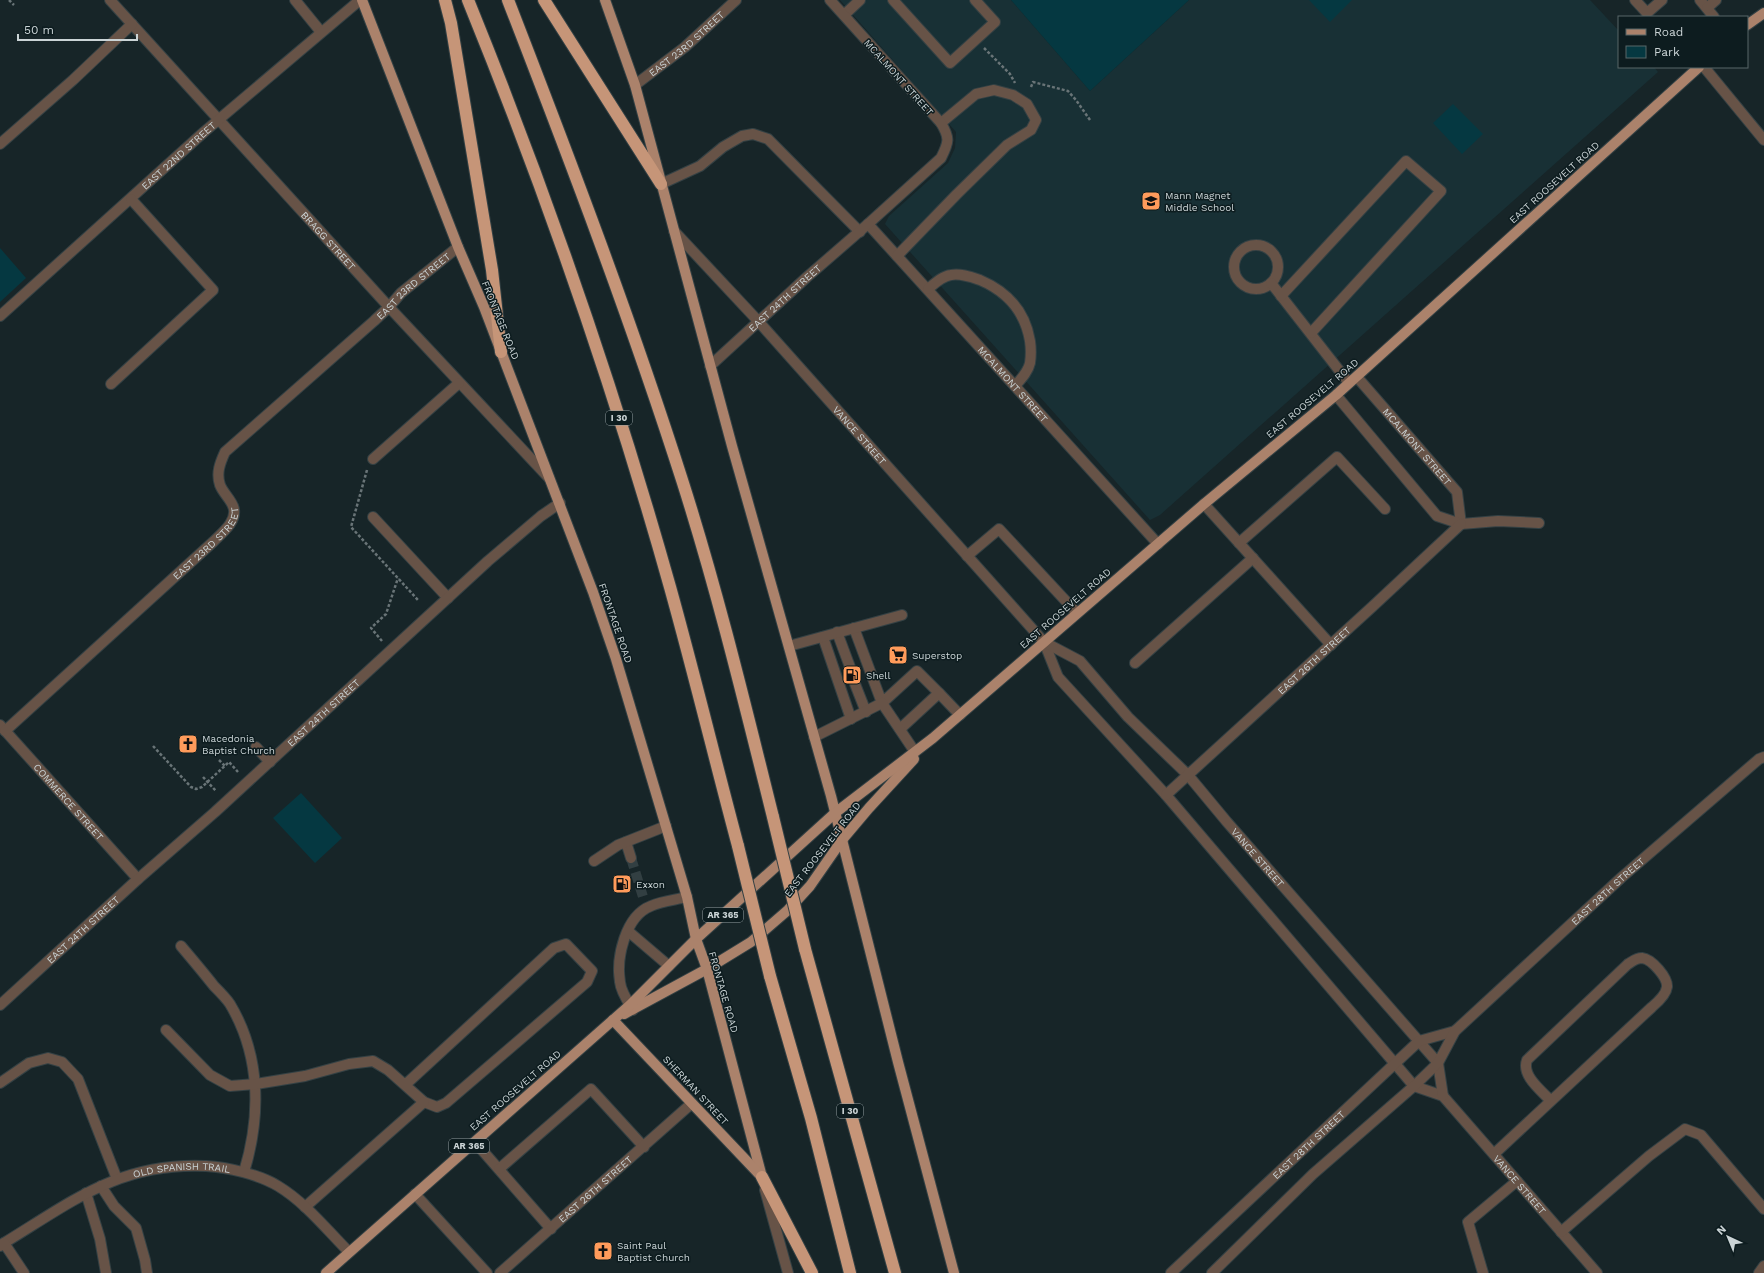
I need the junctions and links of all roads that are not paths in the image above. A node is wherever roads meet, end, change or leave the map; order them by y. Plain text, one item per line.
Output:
1 (110, 0) edge
2 (295, 0) edge
3 (361, 0) edge
4 (445, 0) edge
5 (468, 0) edge
6 (508, 0) edge
7 (544, 0) edge
8 (605, 0) edge
9 (736, 0) edge
10 (830, 0) edge
11 (860, 0) edge
12 (893, 0) edge
13 (975, 0) edge
14 (1635, 0) edge
15 (1662, 0) edge
16 (1716, 0) edge
17 (1703, 4) edge
18 (1764, 13) edge
19 (844, 15) junction
20 (1713, 16) edge
21 (132, 24) junction
22 (1748, 24) edge
23 (321, 32) junction
24 (1698, 68) edge
25 (1705, 68) edge
26 (635, 85) junction
27 (219, 119) junction
28 (941, 123) junction
29 (1760, 128) edge
30 (1764, 140) edge
31 (0, 144) edge
32 (661, 184) junction
33 (131, 199) junction
34 (868, 224) junction
35 (674, 231) junction
36 (860, 232) junction
37 (458, 247) junction
38 (897, 256) junction
39 (1271, 283) junction
40 (928, 289) junction
41 (1281, 296) junction
42 (389, 307) junction
43 (0, 316) edge
44 (759, 322) junction
45 (1311, 333) junction
46 (501, 352) junction
47 (710, 366) junction
48 (1357, 377) junction
49 (459, 383) junction
50 (111, 384) dead end
51 (1349, 384) junction
52 (1015, 386) junction
53 (1336, 395) junction
54 (373, 459) dead end
55 (550, 478) junction
56 (560, 504) junction
57 (1204, 504) junction
58 (1385, 509) dead end
59 (373, 517) dead end
60 (1540, 523) dead end
61 (1461, 524) junction
62 (1239, 543) junction
63 (1158, 544) junction
64 (967, 556) junction
65 (1253, 558) junction
66 (448, 598) junction
67 (1077, 613) junction
68 (902, 615) dead end
69 (854, 628) junction
70 (837, 632) junction
71 (823, 637) junction
72 (1044, 642) junction
73 (1331, 645) junction
74 (789, 646) junction
75 (1136, 663) dead end
76 (850, 667) tunnel mouth
77 (855, 684) tunnel mouth
78 (939, 693) junction
79 (882, 703) junction
80 (866, 712) junction
81 (960, 715) junction
82 (851, 719) junction
83 (3, 728) edge
84 (900, 729) junction
85 (814, 737) junction
86 (933, 738) junction
87 (256, 747) dead end
88 (915, 752) junction
89 (1764, 757) edge
90 (270, 762) junction
91 (1188, 775) junction
92 (1166, 795) junction
93 (835, 813) junction
94 (666, 826) junction
95 (842, 840) junction
96 (626, 842) junction
97 (630, 858) tunnel mouth
98 (594, 861) dead end
99 (138, 879) junction
100 (687, 898) junction
101 (628, 931) junction
102 (696, 939) junction
103 (181, 946) dead end
104 (669, 966) junction
105 (707, 969) junction
106 (0, 1005) edge
107 (631, 1007) junction
108 (613, 1020) junction
109 (166, 1030) dead end
110 (1455, 1031) junction
111 (1419, 1041) junction
112 (1438, 1063) junction
113 (1395, 1064) junction
114 (0, 1083) edge
115 (256, 1084) junction
116 (405, 1085) junction
117 (1414, 1086) junction
118 (1443, 1096) junction
119 (1551, 1101) junction
120 (424, 1102) junction
121 (692, 1104) junction
122 (475, 1142) junction
123 (644, 1146) junction
124 (1494, 1154) junction
125 (499, 1169) junction
126 (244, 1172) junction
127 (762, 1177) junction
128 (117, 1179) junction
129 (1517, 1181) junction
130 (101, 1186) junction
131 (86, 1193) junction
132 (415, 1194) junction
133 (305, 1207) junction
134 (1764, 1209) edge
135 (551, 1229) junction
136 (1561, 1232) junction
137 (2, 1244) edge
138 (349, 1252) junction
139 (1764, 1266) edge
140 (24, 1273) edge
141 (106, 1273) edge
142 (147, 1273) edge
143 (326, 1273) edge
144 (487, 1273) edge
145 (500, 1273) edge
146 (788, 1273) edge
147 (812, 1273) edge
148 (850, 1273) edge
149 (895, 1273) edge
150 (954, 1273) edge
151 (1171, 1273) edge
152 (1212, 1273) edge
153 (1483, 1273) edge
154 (1597, 1273) edge
155 (1759, 1273) edge

1 - 21 street, BRAGG STREET
2 - 23 street
3 - 23 street, EAST 22ND STREET
3 - 37 main road, FRONTAGE ROAD
4 - 46 highway
5 - 148 highway, I 30, bridge
6 - 149 highway, I 30, bridge
7 - 32 highway
8 - 26 main road
9 - 26 street, EAST 23RD STREET
10 - 19 street, MCALMONT STREET
11 - 19 street
12 - 13 street
14 - 15 street
16 - 17 street
17 - 20 street
18 - 22 main road
19 - 28 street, MCALMONT STREET
21 - 27 street, BRAGG STREET
21 - 31 street
23 - 27 street, EAST 22ND STREET
24 - 48 main road, EAST ROOSEVELT ROAD / AR 365
25 - 29 street
26 - 32 main road
27 - 33 street, EAST 22ND STREET
27 - 42 street, BRAGG STREET
28 - 34 street, MCALMONT STREET
28 - 38 street
29 - 30 street
32 - 35 main road
32 - 36 street
33 - 43 street, EAST 22ND STREET
33 - 50 street
34 - 36 street, MCALMONT STREET
34 - 38 street, MCALMONT STREET
35 - 44 street, VANCE STREET
35 - 47 main road
36 - 44 street, EAST 24TH STREET
37 - 42 street, EAST 23RD STREET
37 - 46 main road, FRONTAGE ROAD
38 - 40 street, MCALMONT STREET
39 - 39 street
39 - 41 street
40 - 52 street, MCALMONT STREET
40 - 52 street
41 - 45 street
41 - 45 street
42 - 49 street, BRAGG STREET
42 - 83 street, EAST 23RD STREET
44 - 47 street, EAST 24TH STREET
44 - 64 street, VANCE STREET
45 - 51 street
46 - 55 main road, FRONTAGE ROAD
47 - 74 main road
48 - 51 main road, EAST ROOSEVELT ROAD / AR 365
48 - 61 street, MCALMONT STREET
49 - 54 street
49 - 55 street, BRAGG STREET
51 - 53 main road, EAST ROOSEVELT ROAD / AR 365
52 - 63 street, MCALMONT STREET
53 - 57 main road, EAST ROOSEVELT ROAD / AR 365
53 - 61 street
55 - 56 main road, FRONTAGE ROAD
56 - 66 street, EAST 24TH STREET
56 - 94 main road, FRONTAGE ROAD
57 - 62 street
57 - 63 main road, EAST ROOSEVELT ROAD / AR 365
58 - 62 street
59 - 66 street
60 - 61 street
61 - 73 street, EAST 26TH STREET
62 - 65 street
63 - 67 main road, EAST ROOSEVELT ROAD / AR 365
64 - 67 street
64 - 72 street, VANCE STREET
65 - 73 street
65 - 75 street
66 - 90 street, EAST 24TH STREET
67 - 72 main road, EAST ROOSEVELT ROAD / AR 365
68 - 69 street
69 - 70 street
69 - 79 street
70 - 71 street
70 - 76 street
71 - 74 street
71 - 82 street
72 - 81 main road, EAST ROOSEVELT ROAD / AR 365
72 - 91 street, VANCE STREET
72 - 92 street, VANCE STREET
73 - 91 street, EAST 26TH STREET
74 - 85 main road
77 - 80 street
78 - 79 street
78 - 81 street
78 - 84 street
79 - 80 street
79 - 84 street
80 - 82 street
81 - 86 main road, EAST ROOSEVELT ROAD / AR 365
82 - 85 street
83 - 99 street, COMMERCE STREET
84 - 88 street
85 - 93 main road
86 - 88 main road, EAST ROOSEVELT ROAD / AR 365
86 - 95 main road, EAST ROOSEVELT ROAD / AR 365
87 - 90 street
88 - 93 main road, EAST ROOSEVELT ROAD / AR 365
89 - 110 street, EAST 28TH STREET
90 - 99 street, EAST 24TH STREET
91 - 92 street, EAST 26TH STREET
91 - 111 street, VANCE STREET
92 - 113 street, VANCE STREET
93 - 95 main road
93 - 102 main road, EAST ROOSEVELT ROAD / AR 365
94 - 96 street
94 - 100 main road, FRONTAGE ROAD
95 - 105 main road, EAST ROOSEVELT ROAD / AR 365
95 - 150 main road
96 - 97 street
96 - 98 street
99 - 106 street, EAST 24TH STREET
100 - 101 street
100 - 102 main road, FRONTAGE ROAD
101 - 104 street
101 - 107 street
102 - 104 main road, EAST ROOSEVELT ROAD / AR 365
102 - 105 main road, FRONTAGE ROAD
103 - 115 street
104 - 107 main road, EAST ROOSEVELT ROAD / AR 365
105 - 107 main road, EAST ROOSEVELT ROAD / AR 365
105 - 127 main road, FRONTAGE ROAD
107 - 108 main road, EAST ROOSEVELT ROAD / AR 365
108 - 121 main road, SHERMAN STREET
108 - 122 main road, EAST ROOSEVELT ROAD / AR 365
109 - 115 street
110 - 111 street, EAST 28TH STREET
110 - 112 street, EAST 28TH STREET
111 - 112 street, VANCE STREET
111 - 113 street, EAST 28TH STREET
112 - 117 street, EAST 28TH STREET
112 - 118 street
113 - 117 street, VANCE STREET
113 - 151 street, EAST 28TH STREET
114 - 128 street
115 - 116 street
115 - 126 street
116 - 120 street
116 - 120 street
117 - 118 street, VANCE STREET
117 - 152 street, EAST 28TH STREET
118 - 124 street, VANCE STREET
119 - 119 street
119 - 124 street
120 - 133 street
121 - 123 street, EAST 26TH STREET
121 - 127 main road, SHERMAN STREET
122 - 125 street
122 - 132 main road, EAST ROOSEVELT ROAD / AR 365
123 - 125 street
123 - 135 street, EAST 26TH STREET
124 - 129 street, VANCE STREET
125 - 135 street
126 - 128 street, OLD SPANISH TRAIL
126 - 133 street, OLD SPANISH TRAIL
127 - 146 street, FRONTAGE ROAD
127 - 147 highway
128 - 130 street, OLD SPANISH TRAIL
129 - 136 street, VANCE STREET
129 - 153 street
130 - 131 street, OLD SPANISH TRAIL
130 - 142 street
131 - 137 street, OLD SPANISH TRAIL
131 - 141 street
132 - 138 main road, EAST ROOSEVELT ROAD / AR 365
132 - 144 street
133 - 138 street, OLD SPANISH TRAIL
134 - 136 street
135 - 145 street, EAST 26TH STREET
136 - 154 street, VANCE STREET
137 - 140 street
138 - 143 main road, EAST ROOSEVELT ROAD / AR 365
139 - 155 street

